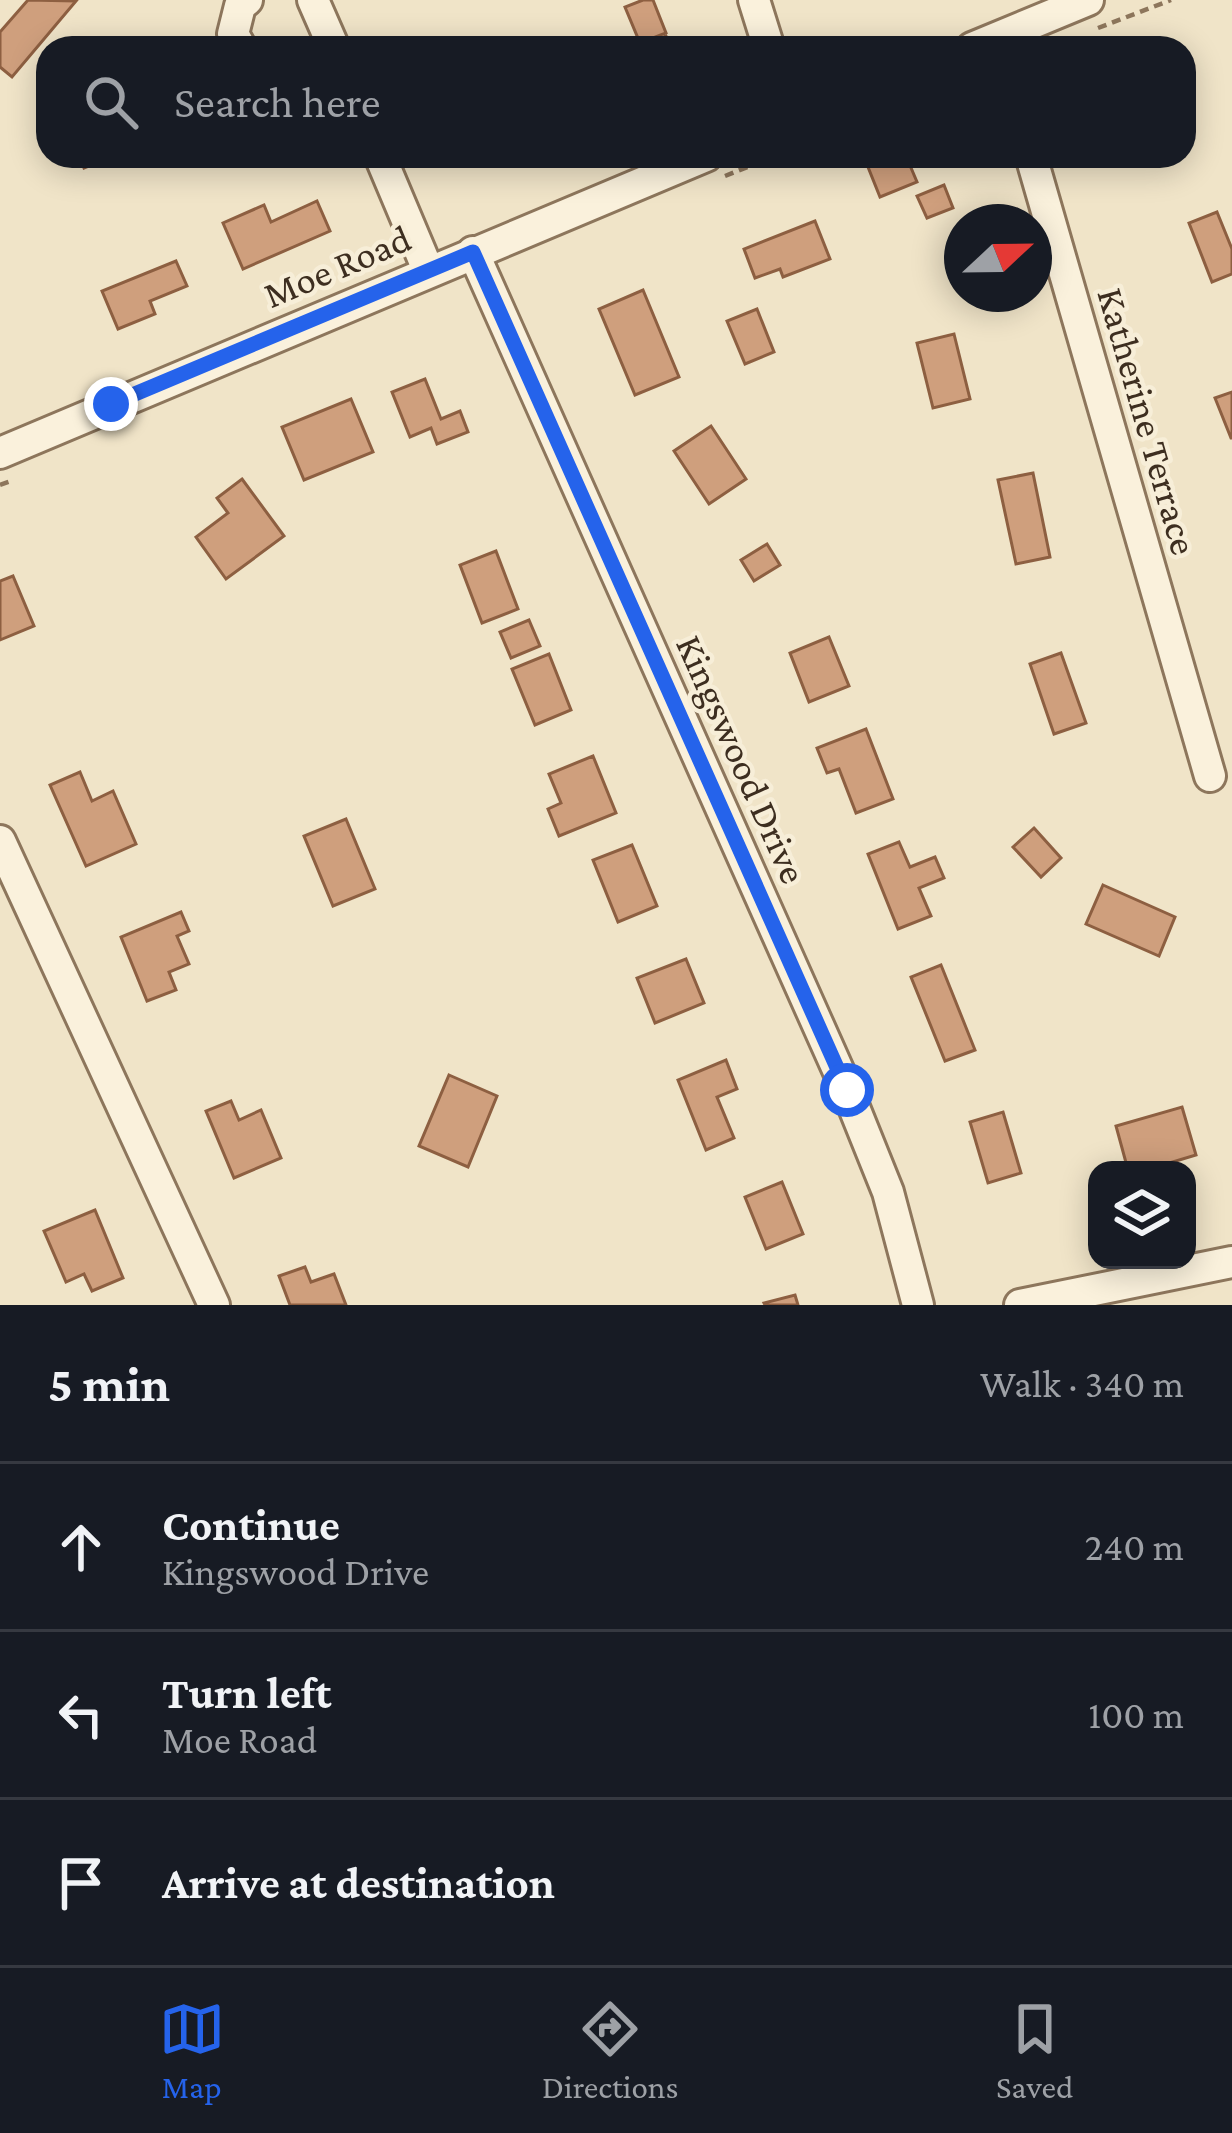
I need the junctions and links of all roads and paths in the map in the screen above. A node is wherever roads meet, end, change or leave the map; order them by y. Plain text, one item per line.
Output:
1 (247, 0) edge
2 (313, 0) edge
3 (754, 0) edge
4 (1171, 0) edge
5 (1089, 15) edge
6 (234, 36) edge
7 (329, 36) edge
8 (765, 36) edge
9 (1020, 36) edge
10 (385, 168) edge
11 (677, 168) edge
12 (1034, 168) edge
13 (473, 252) junction
14 (428, 271) junction
15 (0, 453) edge
16 (1210, 776) dead end
17 (0, 841) edge
18 (1232, 1262) edge
19 (214, 1305) edge
20 (918, 1305) edge
21 (1020, 1305) edge

1 - 6 street
2 - 7 street
3 - 8 street
4 - 5 path
5 - 9 street
10 - 14 street
11 - 13 street, Moe Road
12 - 16 street, Katherine Terrace
13 - 14 street, Moe Road
13 - 20 street, Kingswood Drive
14 - 15 street, Moe Road
17 - 19 street
18 - 21 street

